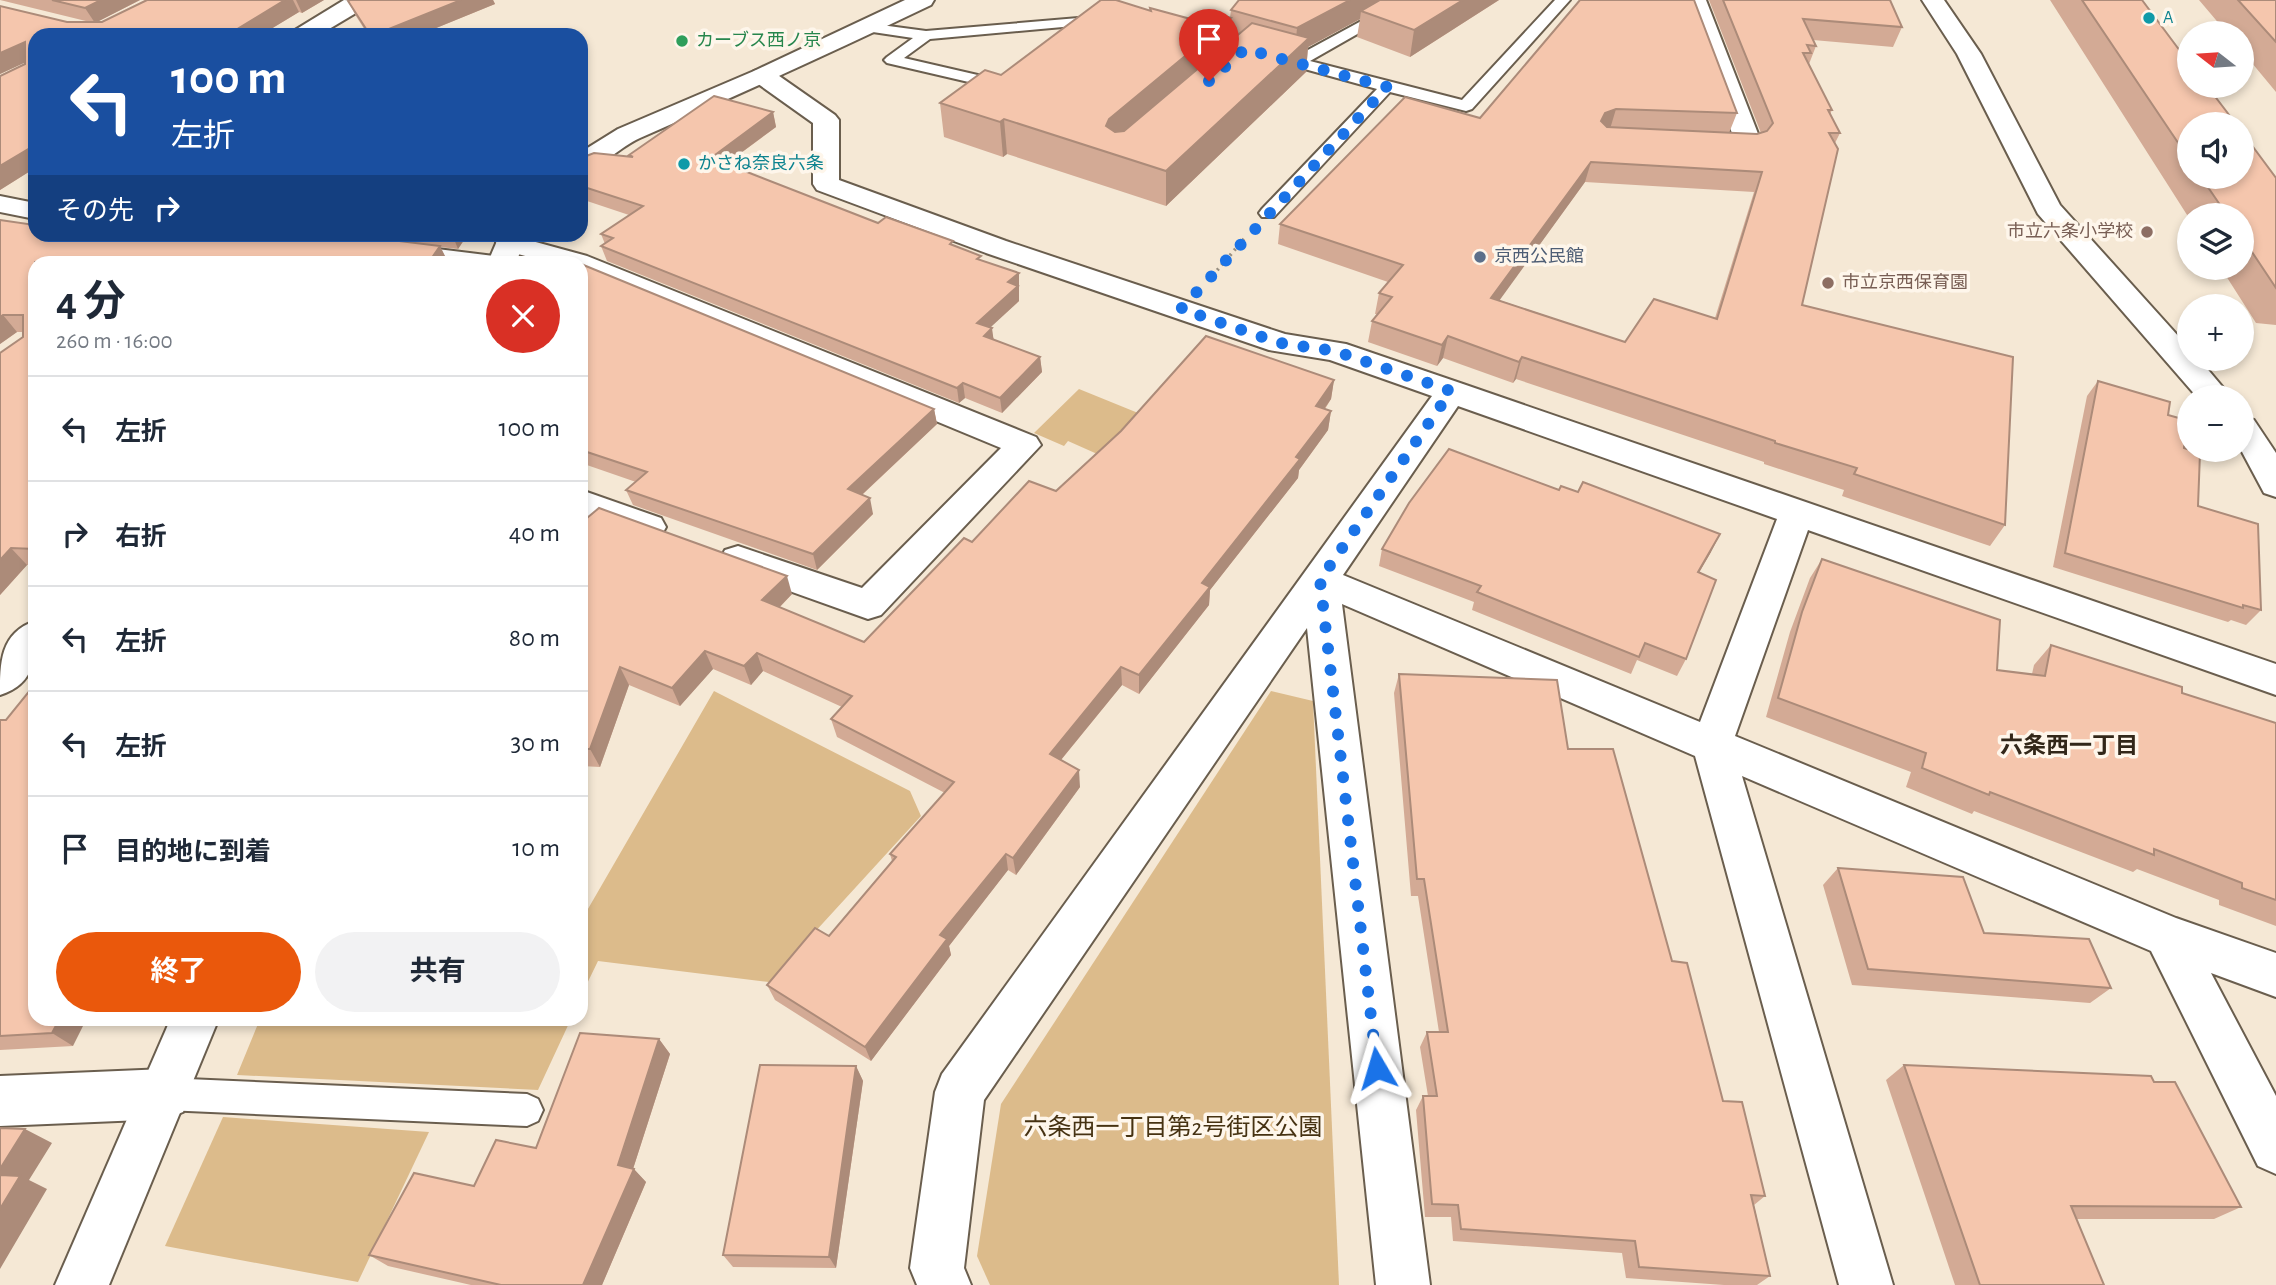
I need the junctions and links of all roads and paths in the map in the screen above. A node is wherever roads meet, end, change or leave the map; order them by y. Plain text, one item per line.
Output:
1 (923, 0) edge
2 (1410, 0) edge
3 (1563, 0) edge
4 (1695, 0) edge
5 (1933, 0) edge
6 (359, 1) edge
7 (1118, 18) edge
8 (1091, 21) junction
9 (866, 27) junction
10 (315, 28) edge
11 (926, 35) junction
12 (1068, 37) edge
13 (1258, 52) edge
14 (1297, 62) junction
15 (763, 76) junction
16 (1012, 79) edge
17 (1387, 87) junction
18 (1679, 142) edge
19 (588, 159) edge
20 (1268, 213) joint
21 (394, 249) edge
22 (507, 250) edge
23 (540, 256) edge
24 (588, 267) edge
25 (1181, 309) junction
26 (2204, 385) edge
27 (1451, 391) junction
28 (2254, 443) edge
29 (2276, 485) edge
30 (588, 505) edge
31 (1797, 512) junction
32 (672, 535) edge
33 (712, 549) edge
34 (1320, 580) junction
35 (28, 645) edge
36 (0, 680) edge
37 (2276, 680) edge
38 (1712, 744) junction
39 (2167, 936) junction
40 (2276, 975) edge
41 (192, 1026) edge
42 (164, 1094) junction
43 (0, 1101) edge
44 (527, 1110) dead end
45 (2276, 1149) edge
46 (84, 1285) edge
47 (944, 1285) edge
48 (1403, 1285) edge
49 (1866, 1285) edge

1 - 9 street
2 - 14 lane
3 - 17 lane
4 - 18 street
5 - 26 street
6 - 10 street
7 - 8 lane
8 - 11 lane
8 - 12 lane
9 - 11 lane
9 - 15 street
11 - 16 lane
13 - 14 lane
14 - 17 lane
15 - 19 street
15 - 25 street
17 - 20 lane
20 - 25 path
21 - 22 lane
22 - 23 street
24 - 33 street
25 - 27 street
27 - 31 street
27 - 34 street
28 - 29 street
30 - 32 street
31 - 37 street
31 - 38 street
34 - 38 street
34 - 47 street
34 - 48 street
35 - 36 street
38 - 39 street
38 - 49 street
39 - 40 street
39 - 45 street
41 - 42 street
42 - 43 street
42 - 44 lane
42 - 46 street

